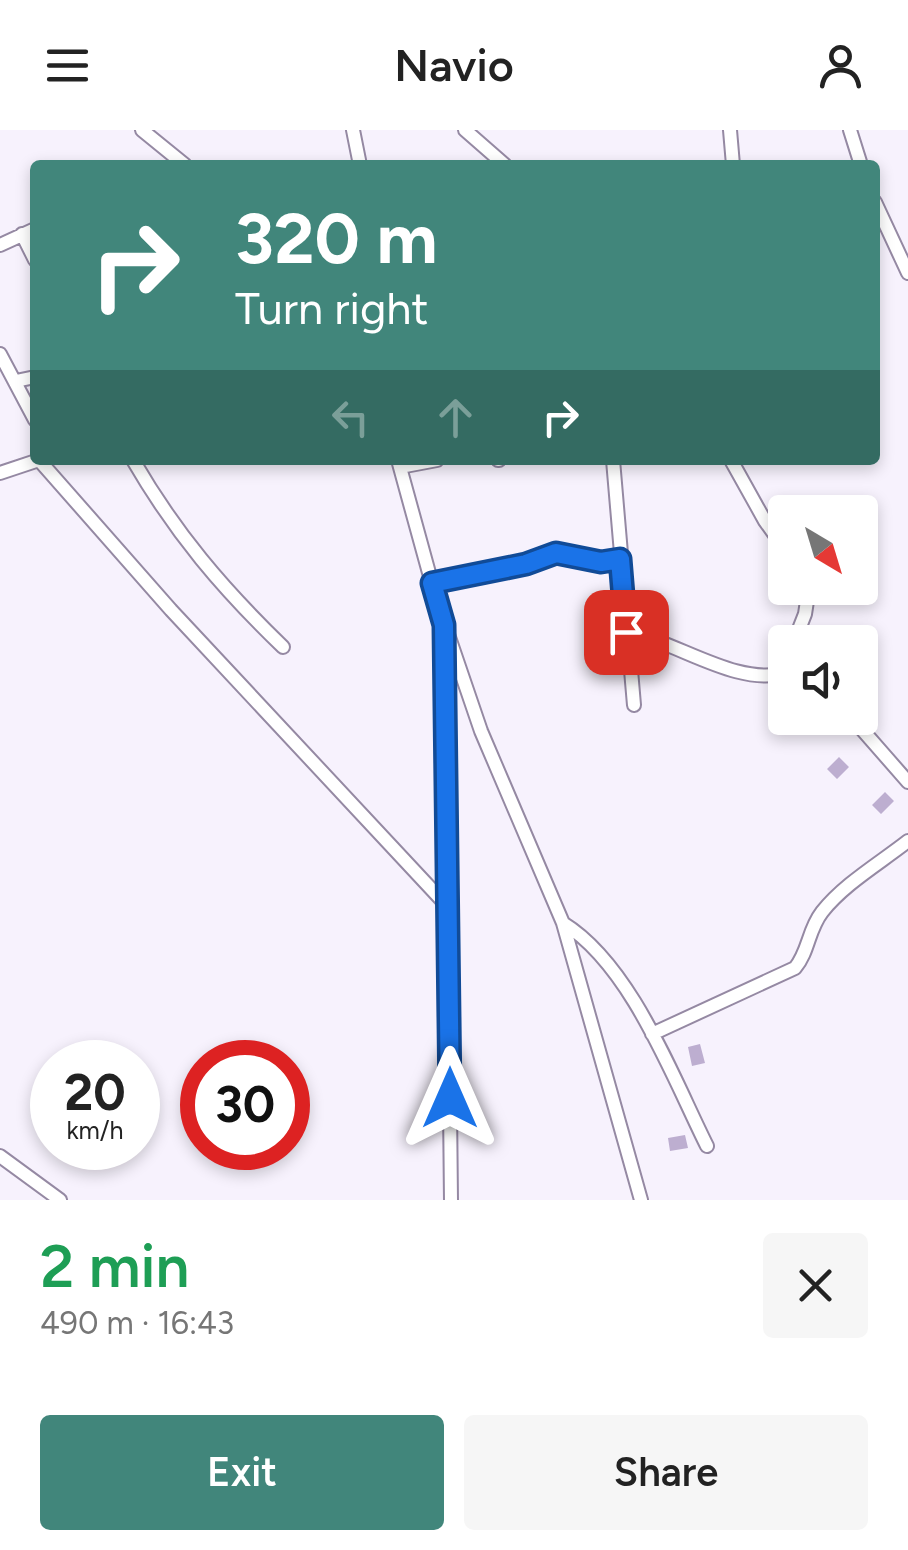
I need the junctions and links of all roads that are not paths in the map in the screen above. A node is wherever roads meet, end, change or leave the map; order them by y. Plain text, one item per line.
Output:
1 (142, 130) edge
2 (465, 130) edge
3 (730, 130) edge
4 (850, 130) edge
5 (354, 134) edge
6 (179, 160) edge
7 (357, 160) edge
8 (499, 160) edge
9 (733, 160) edge
10 (859, 160) edge
11 (880, 213) edge
12 (29, 232) edge
13 (0, 245) edge
14 (908, 273) edge
15 (0, 354) edge
16 (30, 378) edge
17 (16, 381) junction
18 (30, 410) edge
19 (30, 463) edge
20 (43, 465) edge
21 (136, 465) edge
22 (399, 465) edge
23 (613, 465) edge
24 (734, 465) edge
25 (0, 474) edge
26 (768, 526) edge
27 (620, 559) junction
28 (432, 583) junction
29 (444, 625) junction
30 (626, 632) junction
31 (284, 647) dead end
32 (768, 676) edge
33 (634, 705) dead end
34 (867, 735) edge
35 (908, 782) edge
36 (908, 841) edge
37 (450, 908) junction
38 (563, 923) junction
39 (652, 1034) junction
40 (707, 1146) dead end
41 (0, 1156) edge
42 (60, 1200) edge
43 (451, 1200) edge
44 (641, 1200) edge

1 - 6 street
2 - 8 street
3 - 9 street
4 - 10 street
5 - 7 street
11 - 14 street
12 - 13 street
15 - 17 street
16 - 17 street
17 - 18 street
19 - 25 street
20 - 37 street
21 - 31 street
22 - 28 street
23 - 27 street
24 - 26 street
27 - 28 street
27 - 30 street
28 - 29 street
29 - 37 street
29 - 38 street
30 - 32 street
30 - 33 street
34 - 35 street
36 - 39 street
37 - 43 street
38 - 39 street
38 - 44 street
39 - 40 street
41 - 42 street

